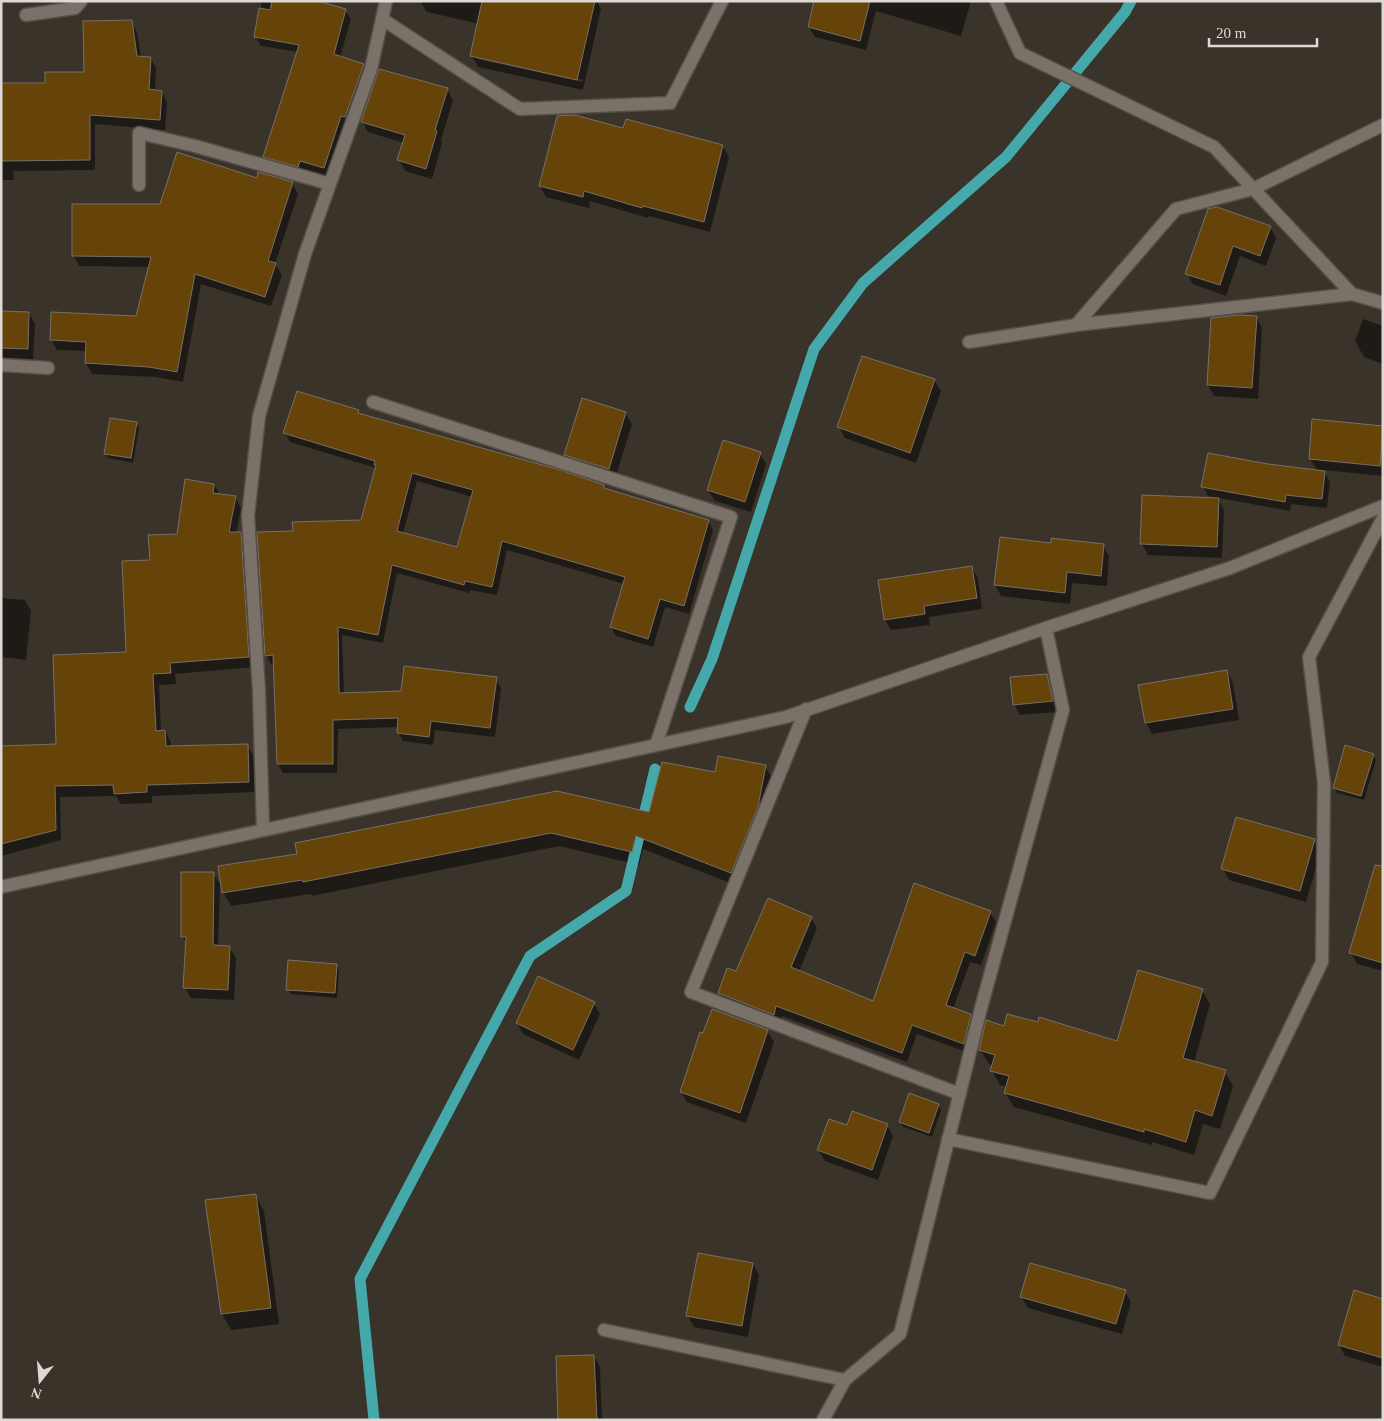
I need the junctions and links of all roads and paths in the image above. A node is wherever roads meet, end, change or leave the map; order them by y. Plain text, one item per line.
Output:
1 (82, 1) edge
2 (386, 1) edge
3 (722, 1) edge
4 (996, 1) edge
5 (26, 15) dead end
6 (382, 19) junction
7 (1383, 125) edge
8 (330, 184) junction
9 (139, 185) dead end
10 (1253, 189) junction
11 (1352, 294) junction
12 (1383, 303) edge
13 (1076, 325) junction
14 (969, 342) dead end
15 (1, 365) edge
16 (48, 368) dead end
17 (373, 402) dead end
18 (1383, 506) edge
19 (1383, 518) edge
20 (1046, 628) junction
21 (806, 709) junction
22 (656, 745) junction
23 (263, 830) junction
24 (1, 887) edge
25 (960, 1094) junction
26 (948, 1138) junction
27 (604, 1330) dead end
28 (845, 1380) junction
29 (823, 1420) edge

1 - 5 street
2 - 6 street
3 - 6 street
4 - 10 street
6 - 8 street
7 - 10 street
8 - 9 street
8 - 23 street
10 - 11 street
10 - 13 street
11 - 12 street
11 - 13 street
13 - 14 street
15 - 16 street
17 - 22 street
18 - 20 street
19 - 26 street
20 - 21 street
20 - 25 street
21 - 22 street
21 - 25 street
22 - 23 street
23 - 24 street
25 - 26 street
26 - 28 street
27 - 28 street
28 - 29 street

